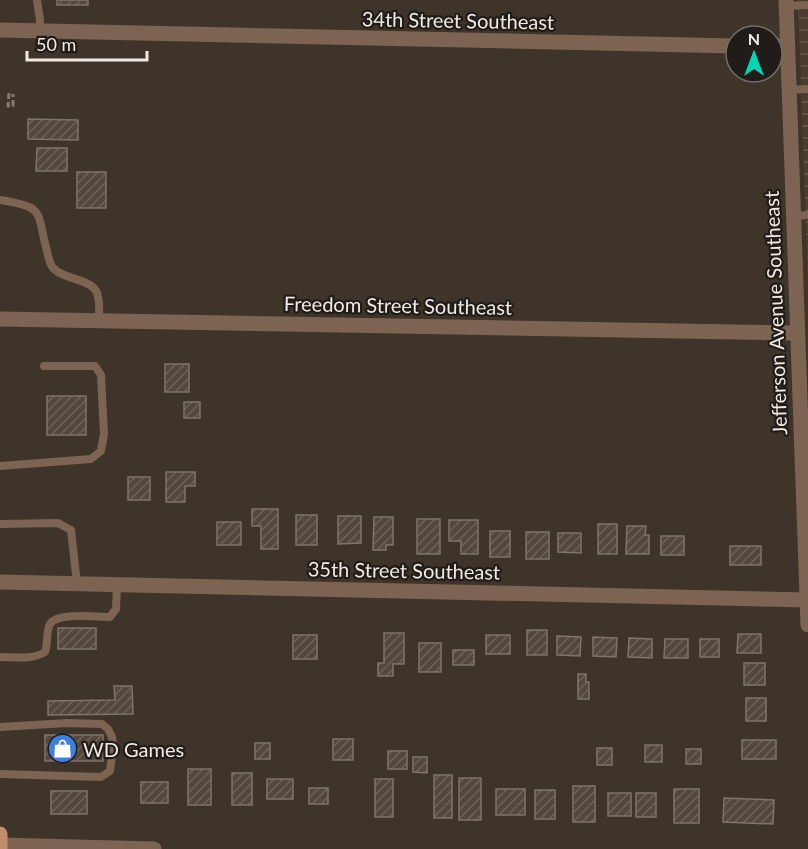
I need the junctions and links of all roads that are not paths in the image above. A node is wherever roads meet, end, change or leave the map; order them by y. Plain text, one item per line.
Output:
1 (37, 0) edge
2 (786, 3) edge
3 (808, 5) edge
4 (783, 24) edge
5 (0, 30) edge
6 (39, 31) junction
7 (724, 46) edge
8 (784, 70) edge
9 (808, 89) edge
10 (788, 90) junction
11 (0, 200) edge
12 (808, 214) edge
13 (792, 216) junction
14 (801, 284) edge
15 (0, 318) edge
16 (99, 321) junction
17 (796, 333) junction
18 (44, 366) dead end
19 (804, 400) edge
20 (0, 466) edge
21 (0, 524) edge
22 (0, 582) edge
23 (77, 584) junction
24 (117, 585) junction
25 (807, 600) edge
26 (808, 625) edge
27 (0, 657) edge
28 (0, 727) edge
29 (0, 774) edge
30 (0, 834) edge
31 (0, 847) edge
32 (154, 849) edge

1 - 6 lane
2 - 3 lane
2 - 4 street, Jefferson Avenue Southeast
5 - 6 street, 34th Street Southeast
6 - 7 street, 34th Street Southeast
8 - 10 street, Jefferson Avenue Southeast
9 - 10 lane
10 - 13 street, Jefferson Avenue Southeast
11 - 16 lane
12 - 13 lane
13 - 14 street, Jefferson Avenue Southeast
14 - 17 street, Jefferson Avenue Southeast
15 - 16 street, Freedom Street Southeast
16 - 17 street, Freedom Street Southeast
17 - 19 street, Jefferson Avenue Southeast
18 - 20 lane
19 - 25 street, Jefferson Avenue Southeast
21 - 23 lane
22 - 23 street, 35th Street Southeast
23 - 24 street, 35th Street Southeast
24 - 25 street, 35th Street Southeast
24 - 27 lane
25 - 26 street, Jefferson Avenue Southeast
28 - 29 lane
30 - 31 main road
31 - 32 street

